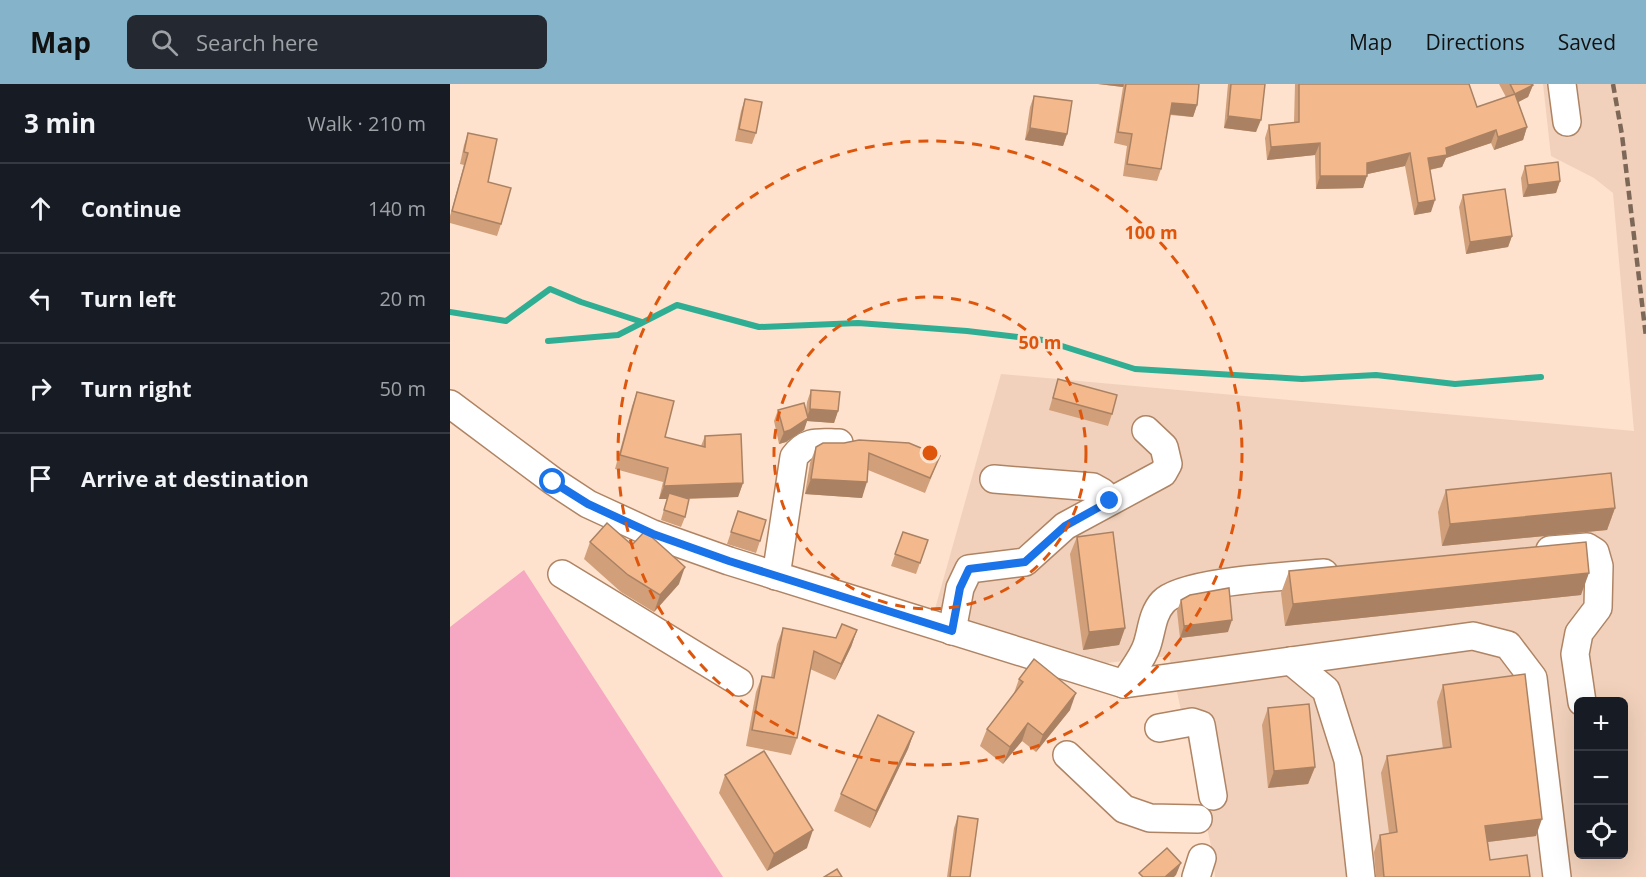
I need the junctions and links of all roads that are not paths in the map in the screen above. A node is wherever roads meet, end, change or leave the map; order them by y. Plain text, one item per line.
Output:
1 (1562, 84) edge
2 (1567, 122) dead end
3 (450, 404) edge
4 (1146, 429) dead end
5 (839, 443) edge
6 (994, 479) dead end
7 (1110, 501) junction
8 (1527, 552) edge
9 (1349, 571) edge
10 (562, 574) dead end
11 (776, 576) junction
12 (952, 631) junction
13 (1291, 661) junction
14 (739, 682) dead end
15 (1124, 684) junction
16 (1581, 697) edge
17 (1160, 728) dead end
18 (1067, 755) dead end
19 (1213, 796) dead end
20 (1198, 819) dead end
21 (1360, 877) edge
22 (1557, 877) edge

1 - 2 street
3 - 11 street
4 - 7 street
5 - 11 street
6 - 7 street
7 - 12 street
8 - 16 street
9 - 15 street
10 - 14 street
11 - 12 street
12 - 15 street
13 - 15 street
13 - 21 street
13 - 22 street
17 - 19 street
18 - 20 street

